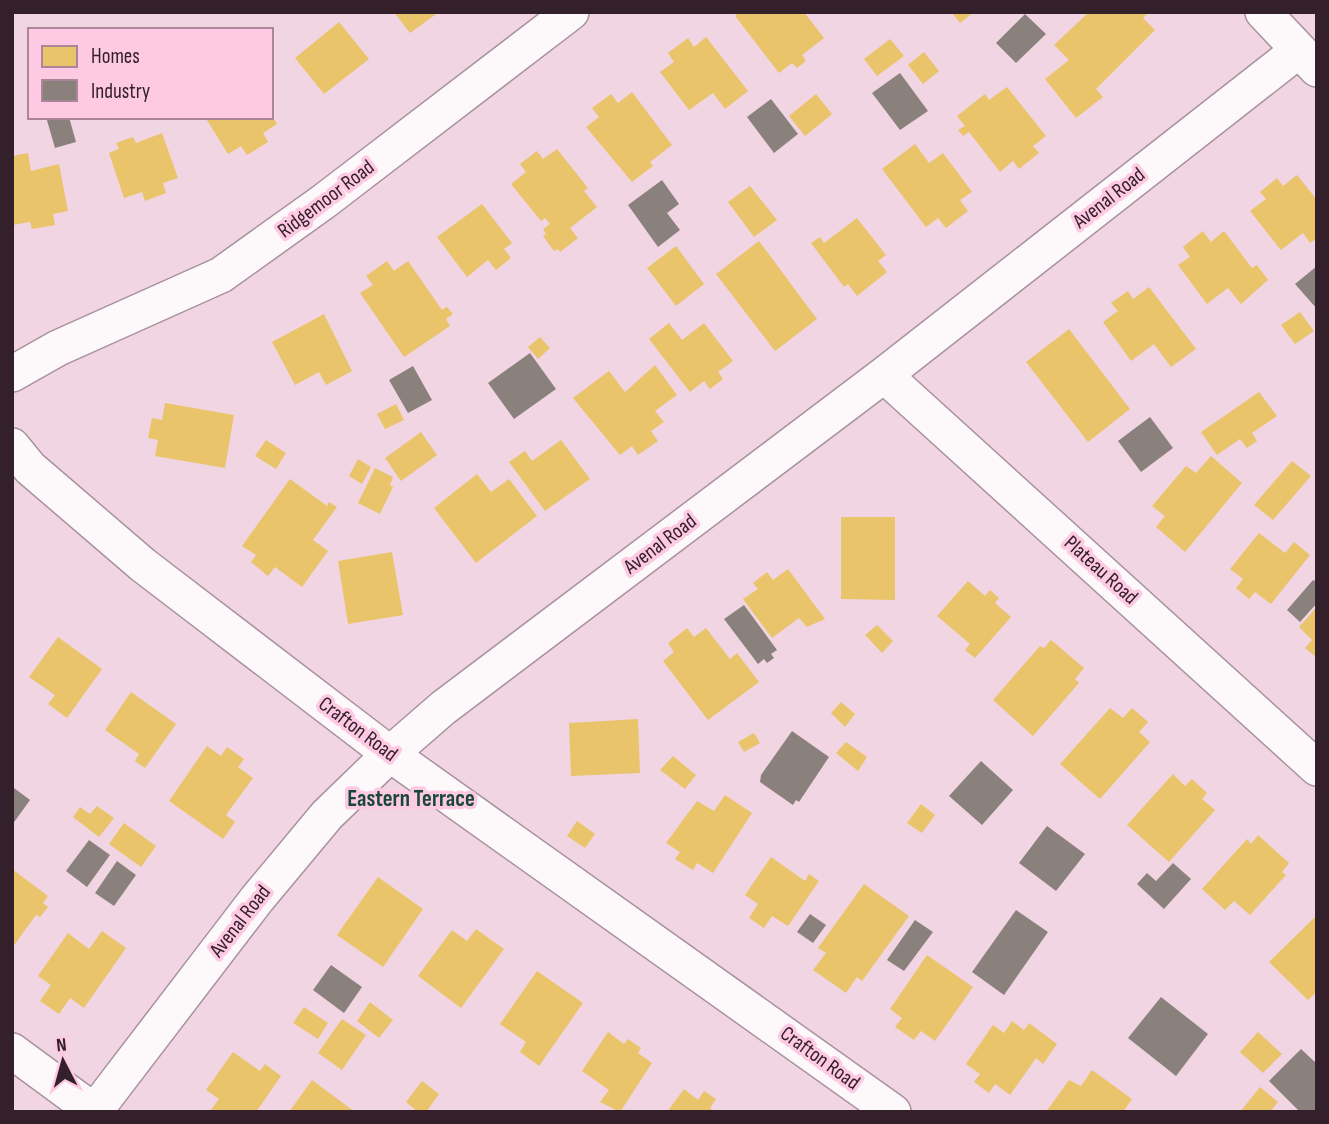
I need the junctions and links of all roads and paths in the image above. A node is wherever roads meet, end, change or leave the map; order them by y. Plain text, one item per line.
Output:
1 (571, 12) edge
2 (1263, 12) edge
3 (1308, 60) edge
4 (12, 374) edge
5 (884, 375) junction
6 (12, 446) edge
7 (390, 754) junction
8 (1317, 768) edge
9 (12, 1051) edge
10 (94, 1111) edge
11 (893, 1112) edge

1 - 4 street, Ridgemoor Road
2 - 3 street
3 - 5 street, Avenal Road
5 - 7 street, Avenal Road
5 - 8 street, Plateau Road
6 - 7 street, Crafton Road
7 - 10 street, Avenal Road
7 - 11 street, Crafton Road
9 - 10 street

